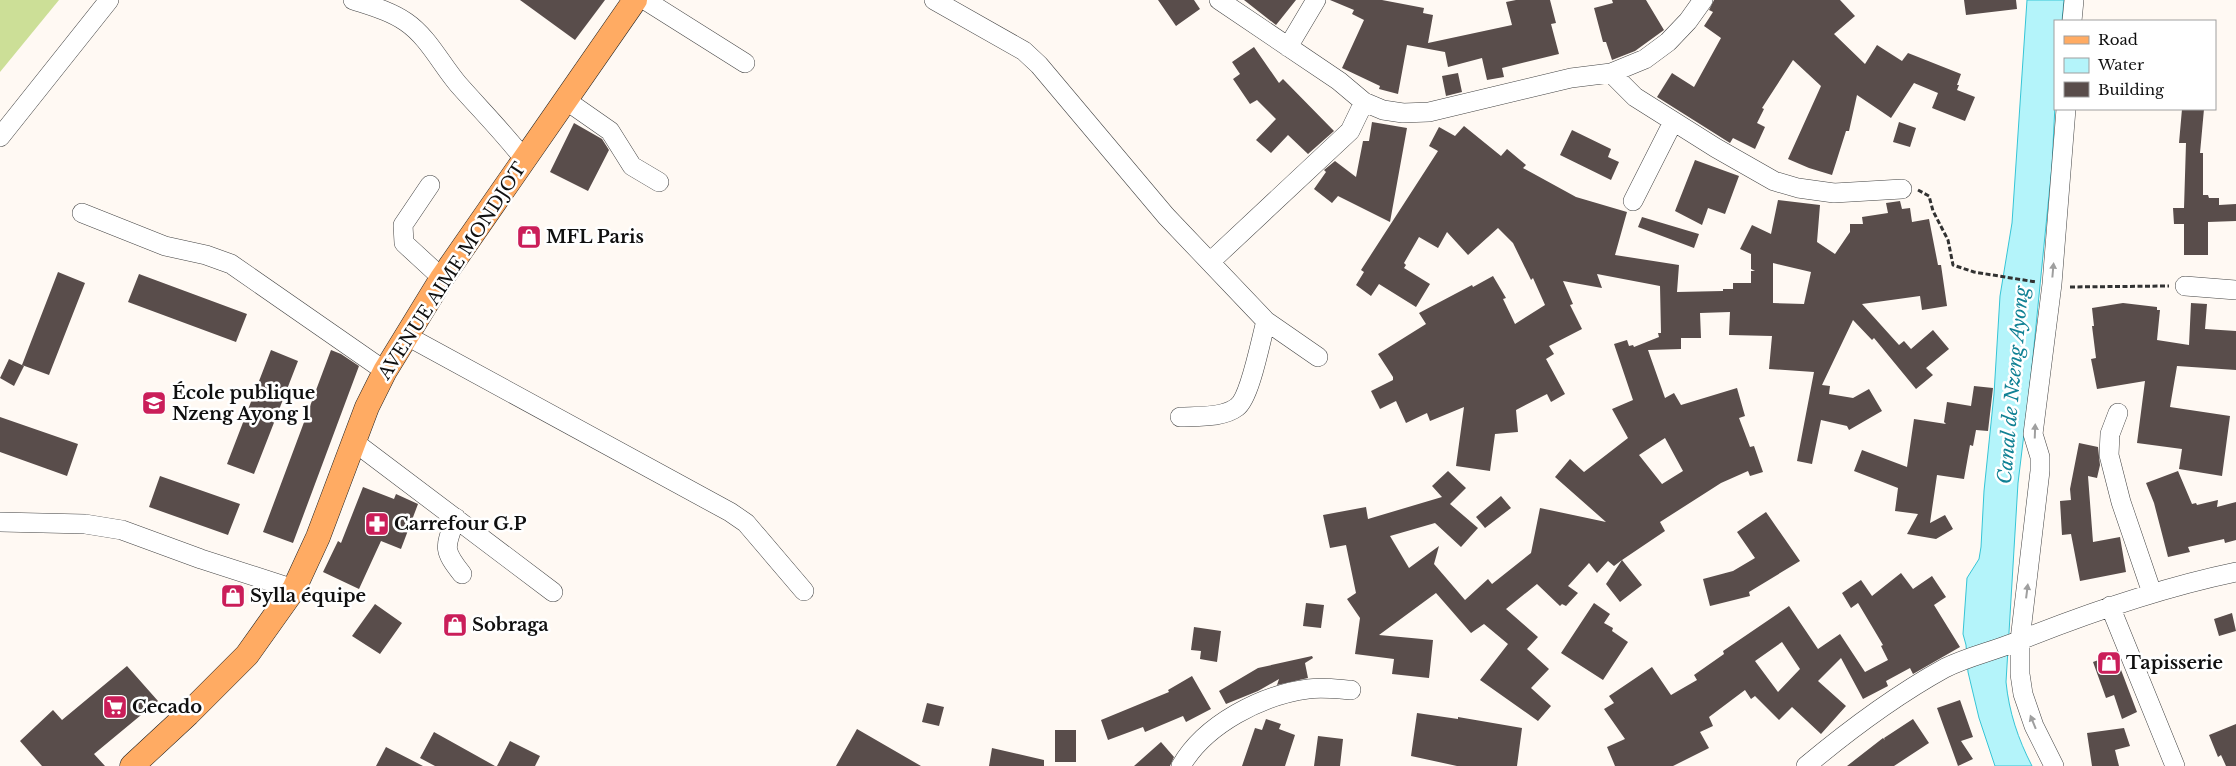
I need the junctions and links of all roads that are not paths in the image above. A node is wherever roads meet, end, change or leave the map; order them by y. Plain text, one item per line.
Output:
1 (109, 0) edge
2 (353, 0) edge
3 (635, 0) edge
4 (645, 0) edge
5 (934, 0) edge
6 (1219, 0) edge
7 (1316, 0) edge
8 (1703, 0) edge
9 (2074, 0) edge
10 (2072, 20) edge
11 (1288, 47) junction
12 (745, 62) dead end
13 (1611, 73) junction
14 (567, 101) junction
15 (1364, 102) junction
16 (2066, 110) edge
17 (1673, 122) junction
18 (0, 137) edge
19 (524, 159) junction
20 (659, 182) dead end
21 (430, 185) dead end
22 (1902, 189) road end
23 (1633, 201) dead end
24 (82, 214) dead end
25 (1210, 262) junction
26 (442, 278) junction
27 (2185, 286) road end
28 (2236, 290) edge
29 (1266, 322) junction
30 (407, 336) junction
31 (1318, 357) dead end
32 (385, 371) junction
33 (2118, 413) dead end
34 (1180, 417) dead end
35 (353, 441) junction
36 (456, 518) junction
37 (0, 522) edge
38 (2236, 572) edge
39 (462, 574) dead end
40 (294, 589) junction
41 (804, 591) dead end
42 (553, 592) dead end
43 (2152, 594) junction
44 (2110, 606) junction
45 (2015, 642) junction
46 (1350, 690) dead end
47 (132, 766) edge
48 (1181, 766) edge
49 (1806, 766) edge
50 (2054, 766) edge
51 (2176, 766) edge

1 - 18 street
2 - 19 street
3 - 14 main road, AVENUE AIME MONDJOT
4 - 12 street
5 - 25 street
6 - 11 street
7 - 11 street
8 - 13 street
9 - 10 street
11 - 15 street
13 - 15 street
13 - 17 street
14 - 19 main road, AVENUE AIME MONDJOT
14 - 20 street
15 - 25 street
45 -> 16 street
17 - 22 street
17 - 23 street
19 - 26 main road, AVENUE AIME MONDJOT
21 - 26 street
24 - 32 street
25 - 29 street
26 - 30 main road, AVENUE AIME MONDJOT
27 - 28 street
29 - 31 street
29 - 34 street
30 - 32 main road, AVENUE AIME MONDJOT
30 - 41 street
32 - 35 main road, AVENUE AIME MONDJOT
33 - 43 street
35 - 36 street
35 - 40 main road, AVENUE AIME MONDJOT
36 - 39 street
36 - 42 street
37 - 40 street
38 - 43 street
40 - 47 main road, AVENUE AIME MONDJOT
43 - 44 street
44 - 45 street
44 - 51 street
45 - 49 street
50 -> 45 street
46 - 48 street

